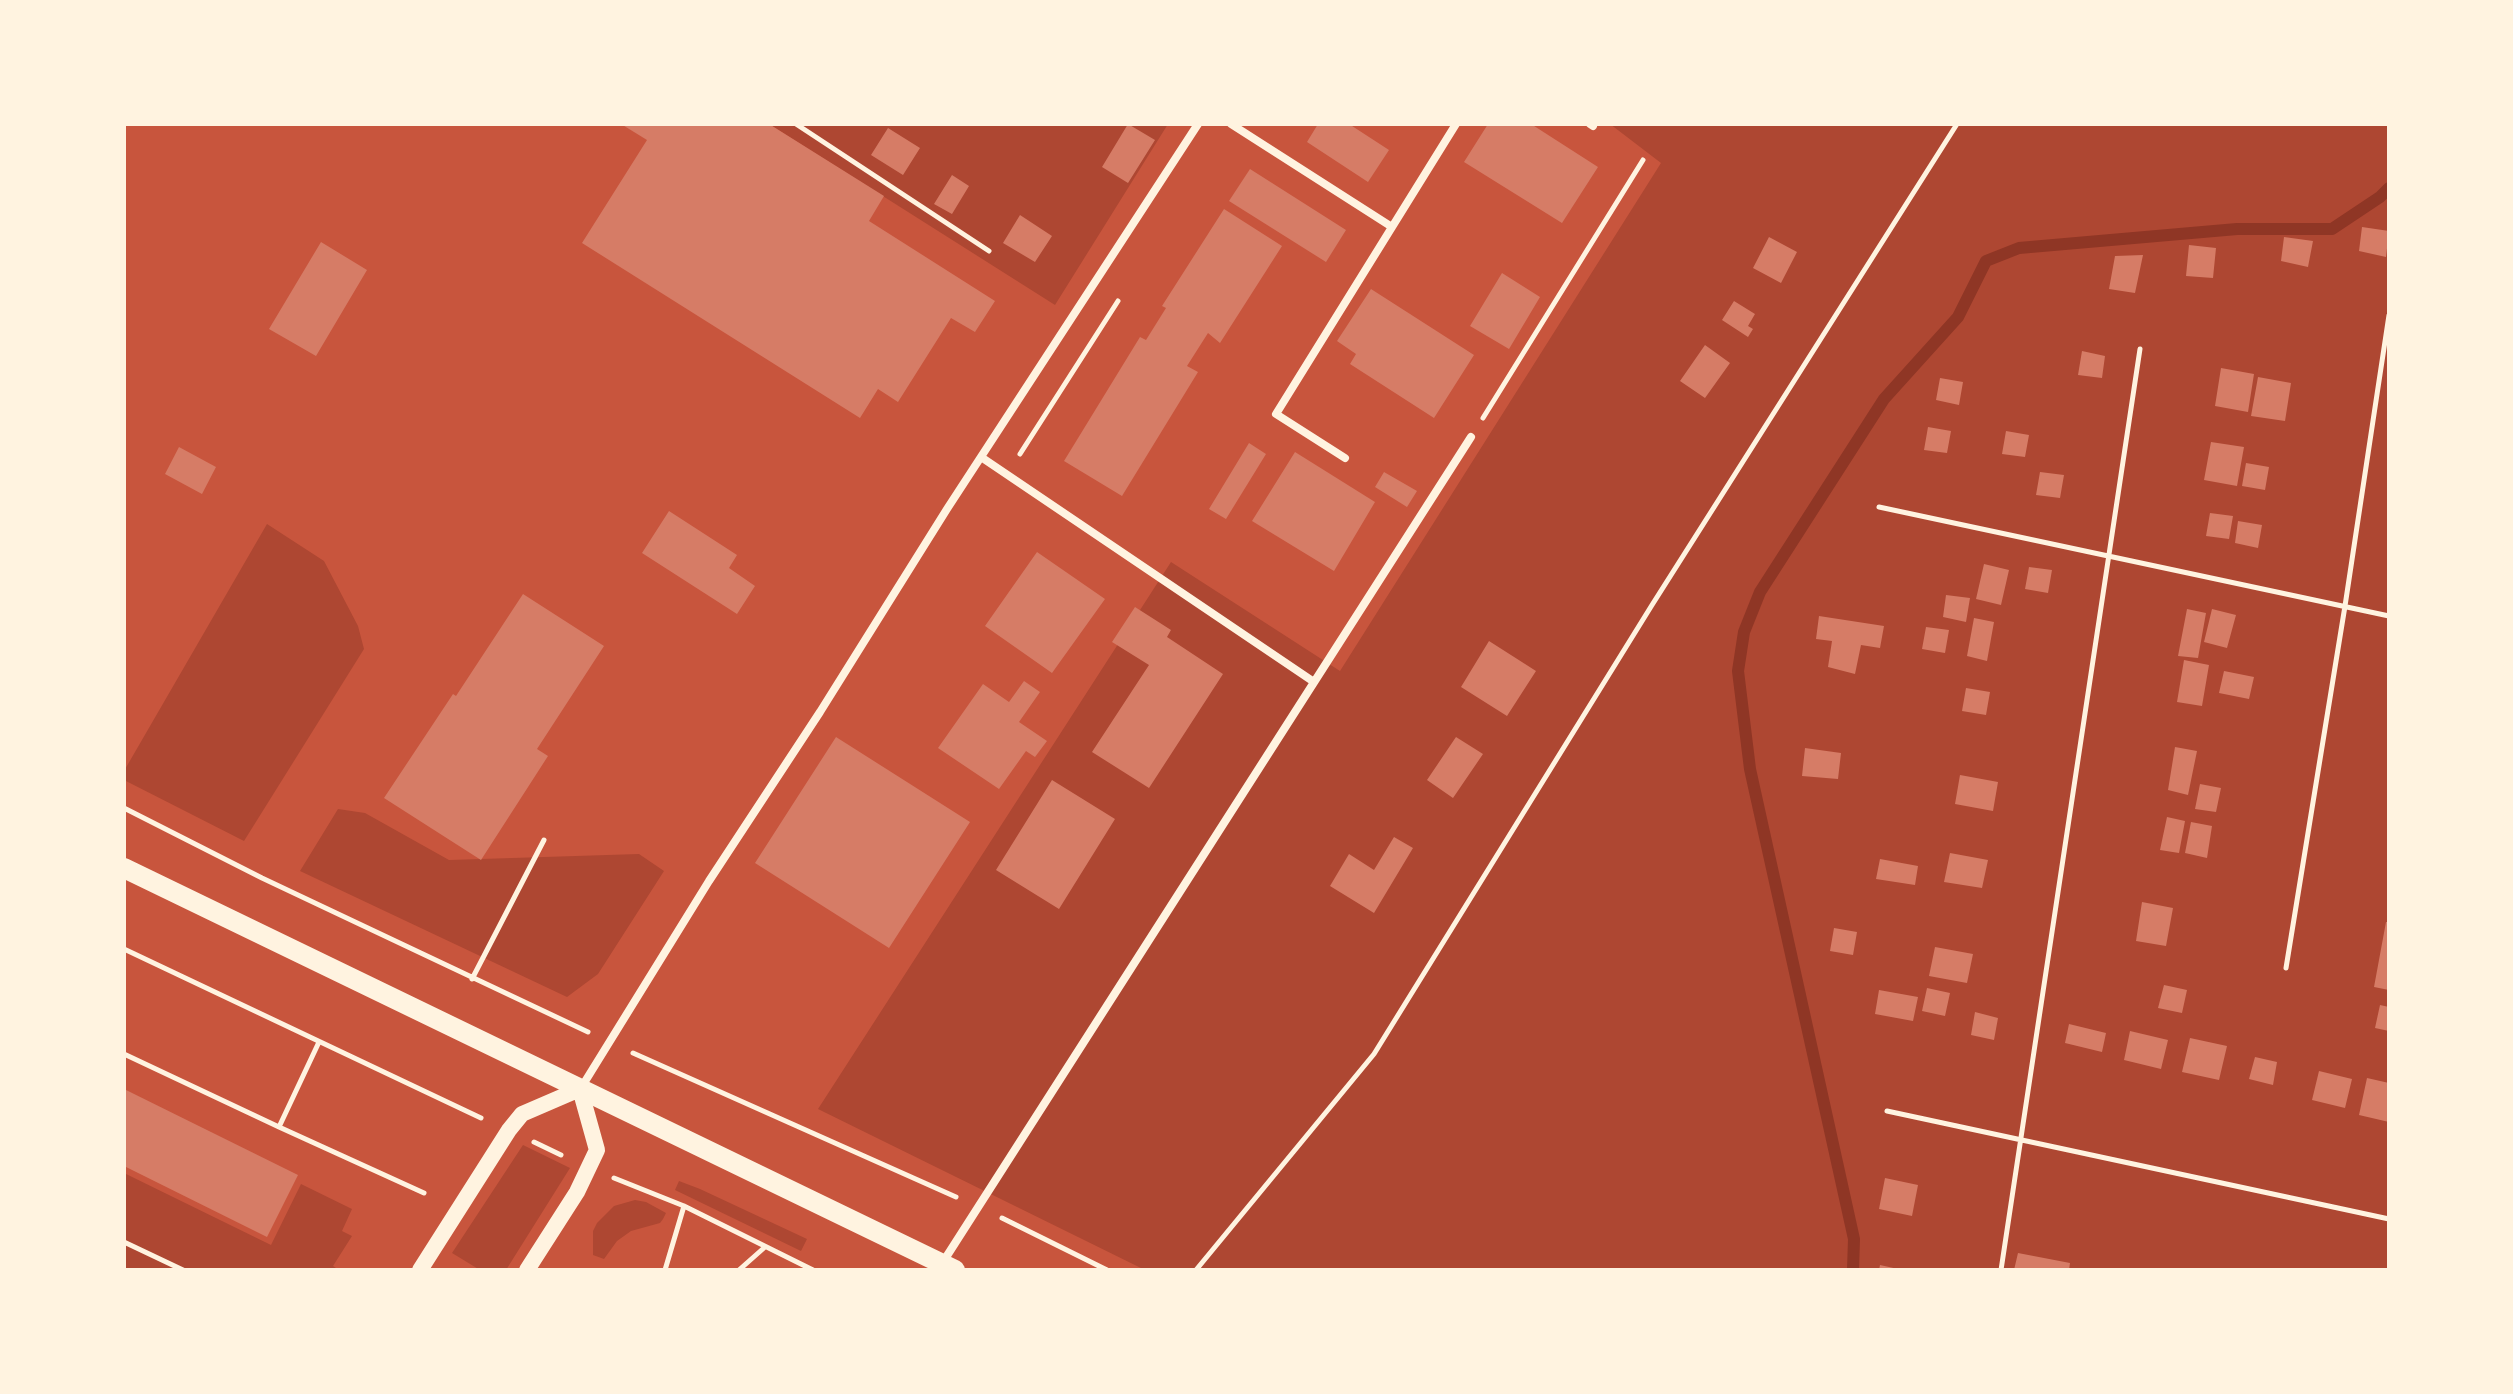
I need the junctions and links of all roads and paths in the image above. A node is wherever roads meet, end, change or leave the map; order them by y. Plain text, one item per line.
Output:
1 (796, 124) edge
2 (1198, 124) edge
3 (1231, 124) edge
4 (1456, 124) edge
5 (1957, 124) edge
6 (1643, 160) dead end
7 (1392, 227) junction
8 (989, 251) dead end
9 (2389, 315) edge
10 (2140, 349) dead end
11 (1471, 437) joint
12 (981, 457) junction
13 (1345, 458) dead end
14 (1879, 507) dead end
15 (2109, 556) junction
16 (2345, 606) junction
17 (2389, 616) edge
18 (1314, 682) junction
19 (124, 808) edge
20 (544, 840) dead end
21 (124, 868) edge
22 (124, 949) edge
23 (2286, 968) dead end
24 (472, 979) junction
25 (319, 1042) junction
26 (610, 1043) junction
27 (124, 1054) edge
28 (580, 1089) junction
29 (1887, 1111) dead end
30 (279, 1127) junction
31 (509, 1130) junction
32 (2021, 1139) junction
33 (652, 1192) dead end
34 (424, 1193) dead end
35 (684, 1206) junction
36 (978, 1206) junction
37 (2389, 1219) edge
38 (124, 1242) edge
39 (765, 1247) junction
40 (949, 1267) edge
41 (183, 1270) edge
42 (420, 1270) edge
43 (527, 1270) edge
44 (665, 1270) edge
45 (739, 1270) edge
46 (813, 1270) edge
47 (1107, 1270) edge
48 (1196, 1270) edge
49 (2001, 1270) edge

1 - 8 path
2 - 12 street
3 - 7 street
4 - 7 street
5 - 48 path
6 - 11 path
7 - 13 street
9 - 16 path
10 - 15 path
11 - 18 street
12 - 18 street
12 - 26 street
14 - 15 path
15 - 16 path
15 - 32 path
16 - 17 path
16 - 23 path
18 - 36 street
19 - 24 path
20 - 24 path
21 - 28 main road
22 - 25 path
24 - 26 path
25 - 30 path
25 - 31 path
26 - 28 street
26 - 36 path
27 - 30 path
28 - 31 main road
28 - 40 main road
28 - 43 main road
29 - 32 path
30 - 34 path
31 - 42 main road
32 - 37 path
32 - 49 path
33 - 35 path
35 - 39 path
35 - 44 path
36 - 40 street
36 - 47 path
38 - 41 path
39 - 45 path
39 - 46 path

